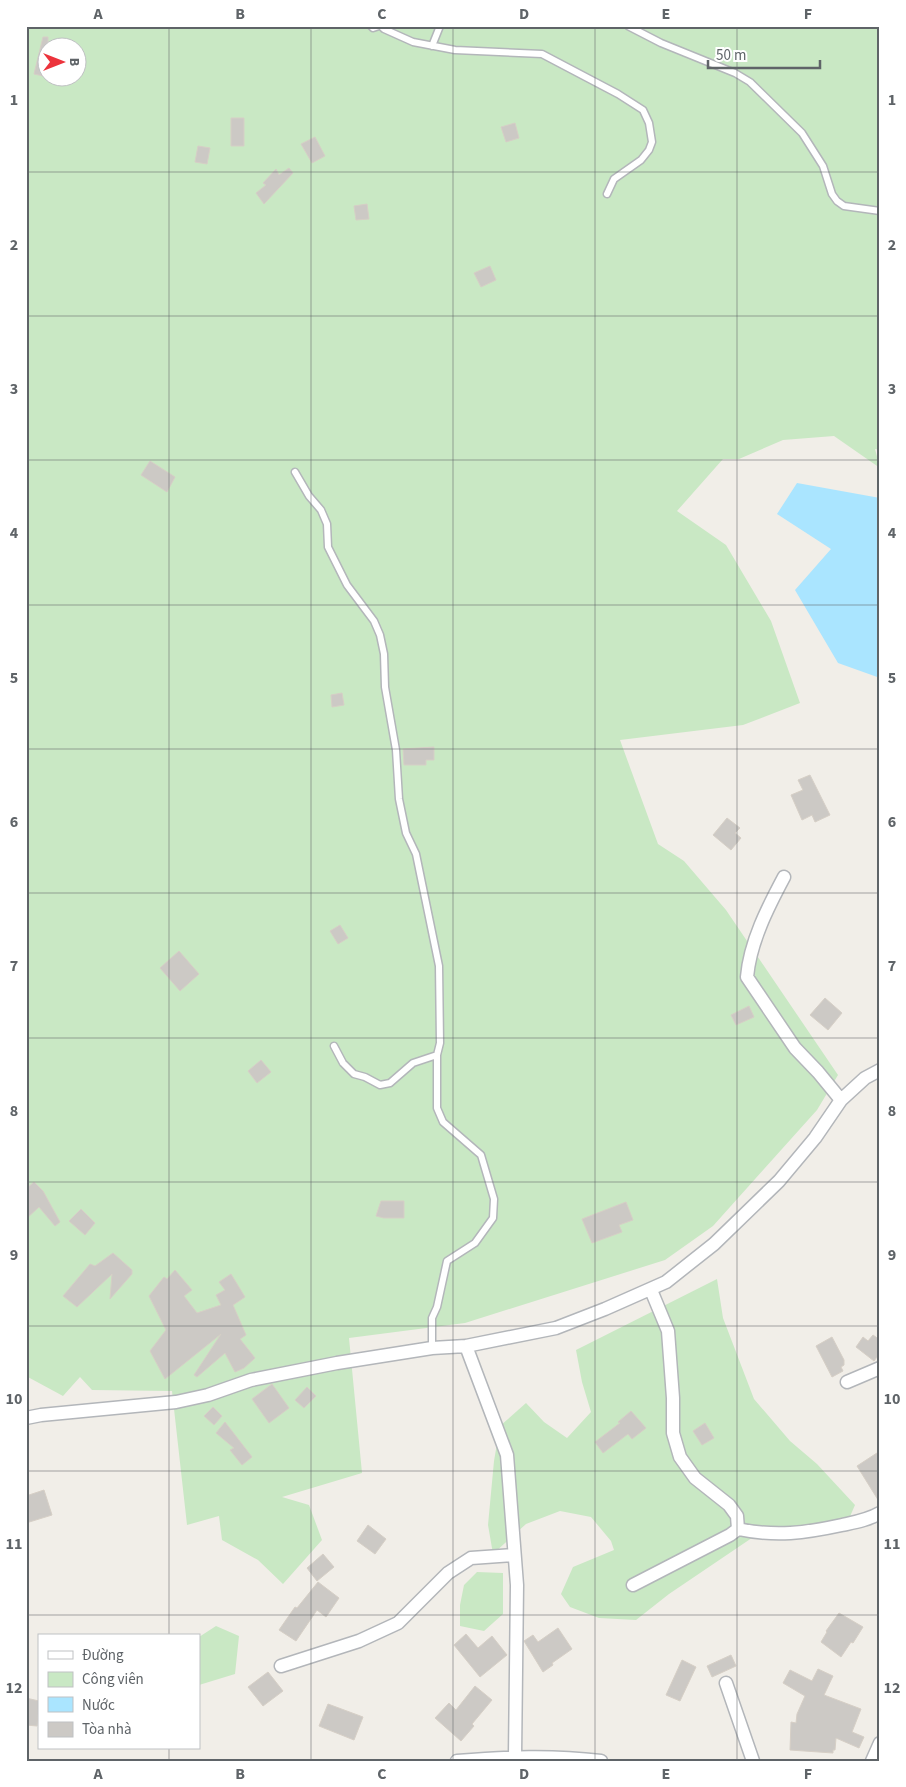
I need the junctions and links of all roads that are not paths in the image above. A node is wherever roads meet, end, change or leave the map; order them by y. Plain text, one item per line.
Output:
1 (371, 26) edge
2 (380, 26) edge
3 (440, 26) edge
4 (628, 26) edge
5 (432, 46) junction
6 (607, 194) dead end
7 (880, 211) edge
8 (295, 472) dead end
9 (784, 877) dead end
10 (334, 1046) dead end
11 (437, 1055) junction
12 (880, 1070) edge
13 (841, 1100) junction
14 (651, 1290) junction
15 (466, 1346) junction
16 (432, 1348) junction
17 (880, 1368) edge
18 (847, 1382) dead end
19 (26, 1418) edge
20 (880, 1513) edge
21 (738, 1529) junction
22 (514, 1555) junction
23 (633, 1585) dead end
24 (282, 1666) dead end
25 (726, 1683) dead end
26 (880, 1743) edge
27 (516, 1756) junction
28 (576, 1759) edge
29 (457, 1761) edge
30 (602, 1761) edge
31 (753, 1761) edge
32 (872, 1761) edge

1 - 2 lane
2 - 5 lane
3 - 5 lane
4 - 7 lane
5 - 6 lane
8 - 11 lane
9 - 13 street
10 - 11 lane
11 - 16 lane
12 - 13 street
13 - 14 street
14 - 15 street
14 - 21 street
15 - 16 street
15 - 22 street
16 - 19 street
17 - 18 street
20 - 21 street
21 - 23 street
22 - 24 street
22 - 27 street
25 - 31 street
26 - 32 street
27 - 28 street
27 - 29 street
28 - 30 street

